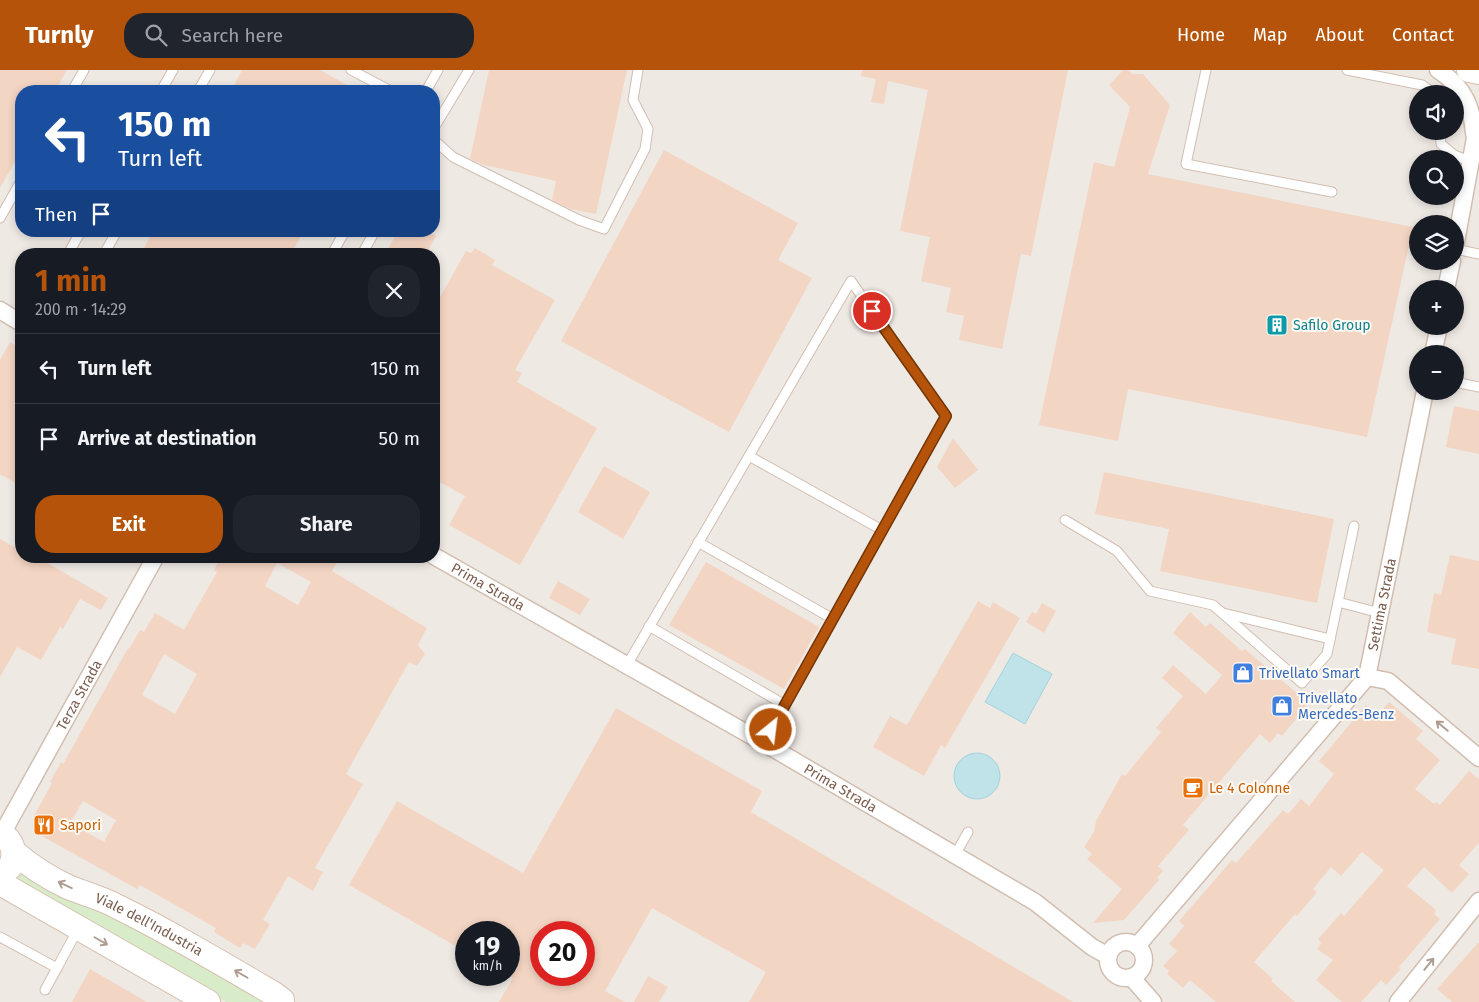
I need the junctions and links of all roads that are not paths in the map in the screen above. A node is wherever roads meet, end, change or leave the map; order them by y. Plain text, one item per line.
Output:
1 (84, 70) edge
2 (173, 70) edge
3 (210, 70) edge
4 (351, 70) edge
5 (438, 70) edge
6 (468, 70) edge
7 (638, 70) edge
8 (1206, 70) edge
9 (1348, 70) edge
10 (1438, 70) edge
11 (1469, 70) edge
12 (1479, 72) edge
13 (75, 85) edge
14 (164, 85) edge
15 (201, 85) edge
16 (379, 85) edge
17 (429, 85) edge
18 (1422, 85) edge
19 (440, 118) edge
20 (1441, 140) edge
21 (1477, 140) edge
22 (440, 145) edge
23 (1472, 162) junction
24 (15, 192) edge
25 (1332, 192) dead end
26 (1462, 215) edge
27 (0, 218) edge
28 (78, 237) edge
29 (114, 237) edge
30 (342, 237) edge
31 (372, 237) edge
32 (71, 248) edge
33 (107, 248) edge
34 (335, 248) edge
35 (365, 248) edge
36 (1464, 250) edge
37 (1479, 254) edge
38 (0, 310) edge
39 (15, 319) edge
40 (1464, 384) edge
41 (1479, 386) edge
42 (1423, 400) edge
43 (749, 456) junction
44 (1065, 520) dead end
45 (1354, 526) dead end
46 (882, 530) junction
47 (698, 542) junction
48 (440, 559) edge
49 (152, 563) edge
50 (1338, 602) junction
51 (1222, 613) junction
52 (1380, 613) junction
53 (833, 619) junction
54 (649, 626) junction
55 (1330, 639) junction
56 (627, 666) junction
57 (1367, 676) junction
58 (785, 705) junction
59 (764, 743) junction
60 (1479, 758) edge
61 (968, 832) dead end
62 (5, 839) edge
63 (955, 855) junction
64 (0, 876) edge
65 (0, 883) edge
66 (1479, 901) edge
67 (79, 929) junction
68 (0, 937) edge
69 (1138, 946) junction
70 (1108, 956) junction
71 (57, 968) junction
72 (1132, 978) junction
73 (45, 990) dead end
74 (286, 1001) edge
75 (208, 1002) edge
76 (1154, 1002) edge
77 (1398, 1002) edge

1 - 13 lane
2 - 14 lane
3 - 15 lane
4 - 16 lane
5 - 17 lane
6 - 19 lane
7 - 22 lane
8 - 25 lane
9 - 18 lane
10 - 21 street
11 - 12 street
20 - 23 lane
21 - 23 street
23 - 26 street
24 - 27 lane
28 - 32 lane
29 - 33 lane
30 - 34 lane
31 - 35 lane
36 - 37 lane
38 - 39 street
40 - 41 lane
42 - 52 street, Settima Strada
43 - 46 lane
43 - 46 lane
43 - 47 lane
44 - 51 lane
45 - 50 lane
46 - 53 lane
47 - 53 lane
47 - 54 lane
48 - 56 street, Prima Strada
49 - 62 street, Terza Strada
50 - 52 lane
50 - 55 lane
51 - 55 lane
51 - 55 lane
52 - 57 street, Settima Strada
53 - 58 lane
54 - 56 lane
54 - 58 lane
56 - 59 street, Prima Strada
60 -> 57 street
57 - 69 street, Settima Strada
58 - 59 lane
59 - 63 street, Prima Strada
61 - 63 lane
62 - 64 street
74 -> 62 street, Viale dell'Industria
63 - 70 street, Prima Strada
65 - 67 street
77 -> 66 street
67 - 71 lane
67 -> 75 street
68 - 71 lane
69 - 70 street
69 - 72 street
70 - 72 street
71 - 73 lane
72 - 76 street

